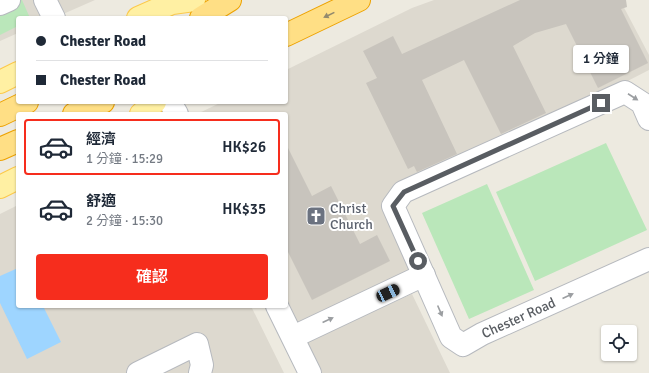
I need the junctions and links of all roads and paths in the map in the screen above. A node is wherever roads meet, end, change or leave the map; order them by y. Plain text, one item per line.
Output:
1 (9, 0) edge
2 (46, 0) edge
3 (194, 0) edge
4 (230, 0) edge
5 (359, 0) edge
6 (0, 4) edge
7 (53, 16) edge
8 (143, 16) edge
9 (204, 16) edge
10 (288, 34) edge
11 (16, 74) edge
12 (0, 82) edge
13 (23, 104) edge
14 (96, 104) edge
15 (153, 104) edge
16 (78, 112) edge
17 (143, 112) edge
18 (0, 115) edge
19 (649, 119) edge
20 (16, 142) edge
21 (0, 149) edge
22 (16, 179) edge
23 (0, 187) edge
24 (649, 259) edge
25 (424, 275) junction
26 (277, 308) edge
27 (293, 337) junction
28 (138, 373) edge
29 (200, 373) edge
30 (310, 373) edge

1 - 6 street
2 - 7 street
3 - 8 main road
4 - 9 highway
5 -> 10 highway
11 - 12 main road
13 - 18 highway
14 - 16 highway
15 - 17 main road
25 -> 19 street, Chester Road
20 - 21 highway
22 - 23 main road
25 -> 24 street, Chester Road
27 -> 25 street
26 - 27 street
27 - 30 street
28 - 29 street

